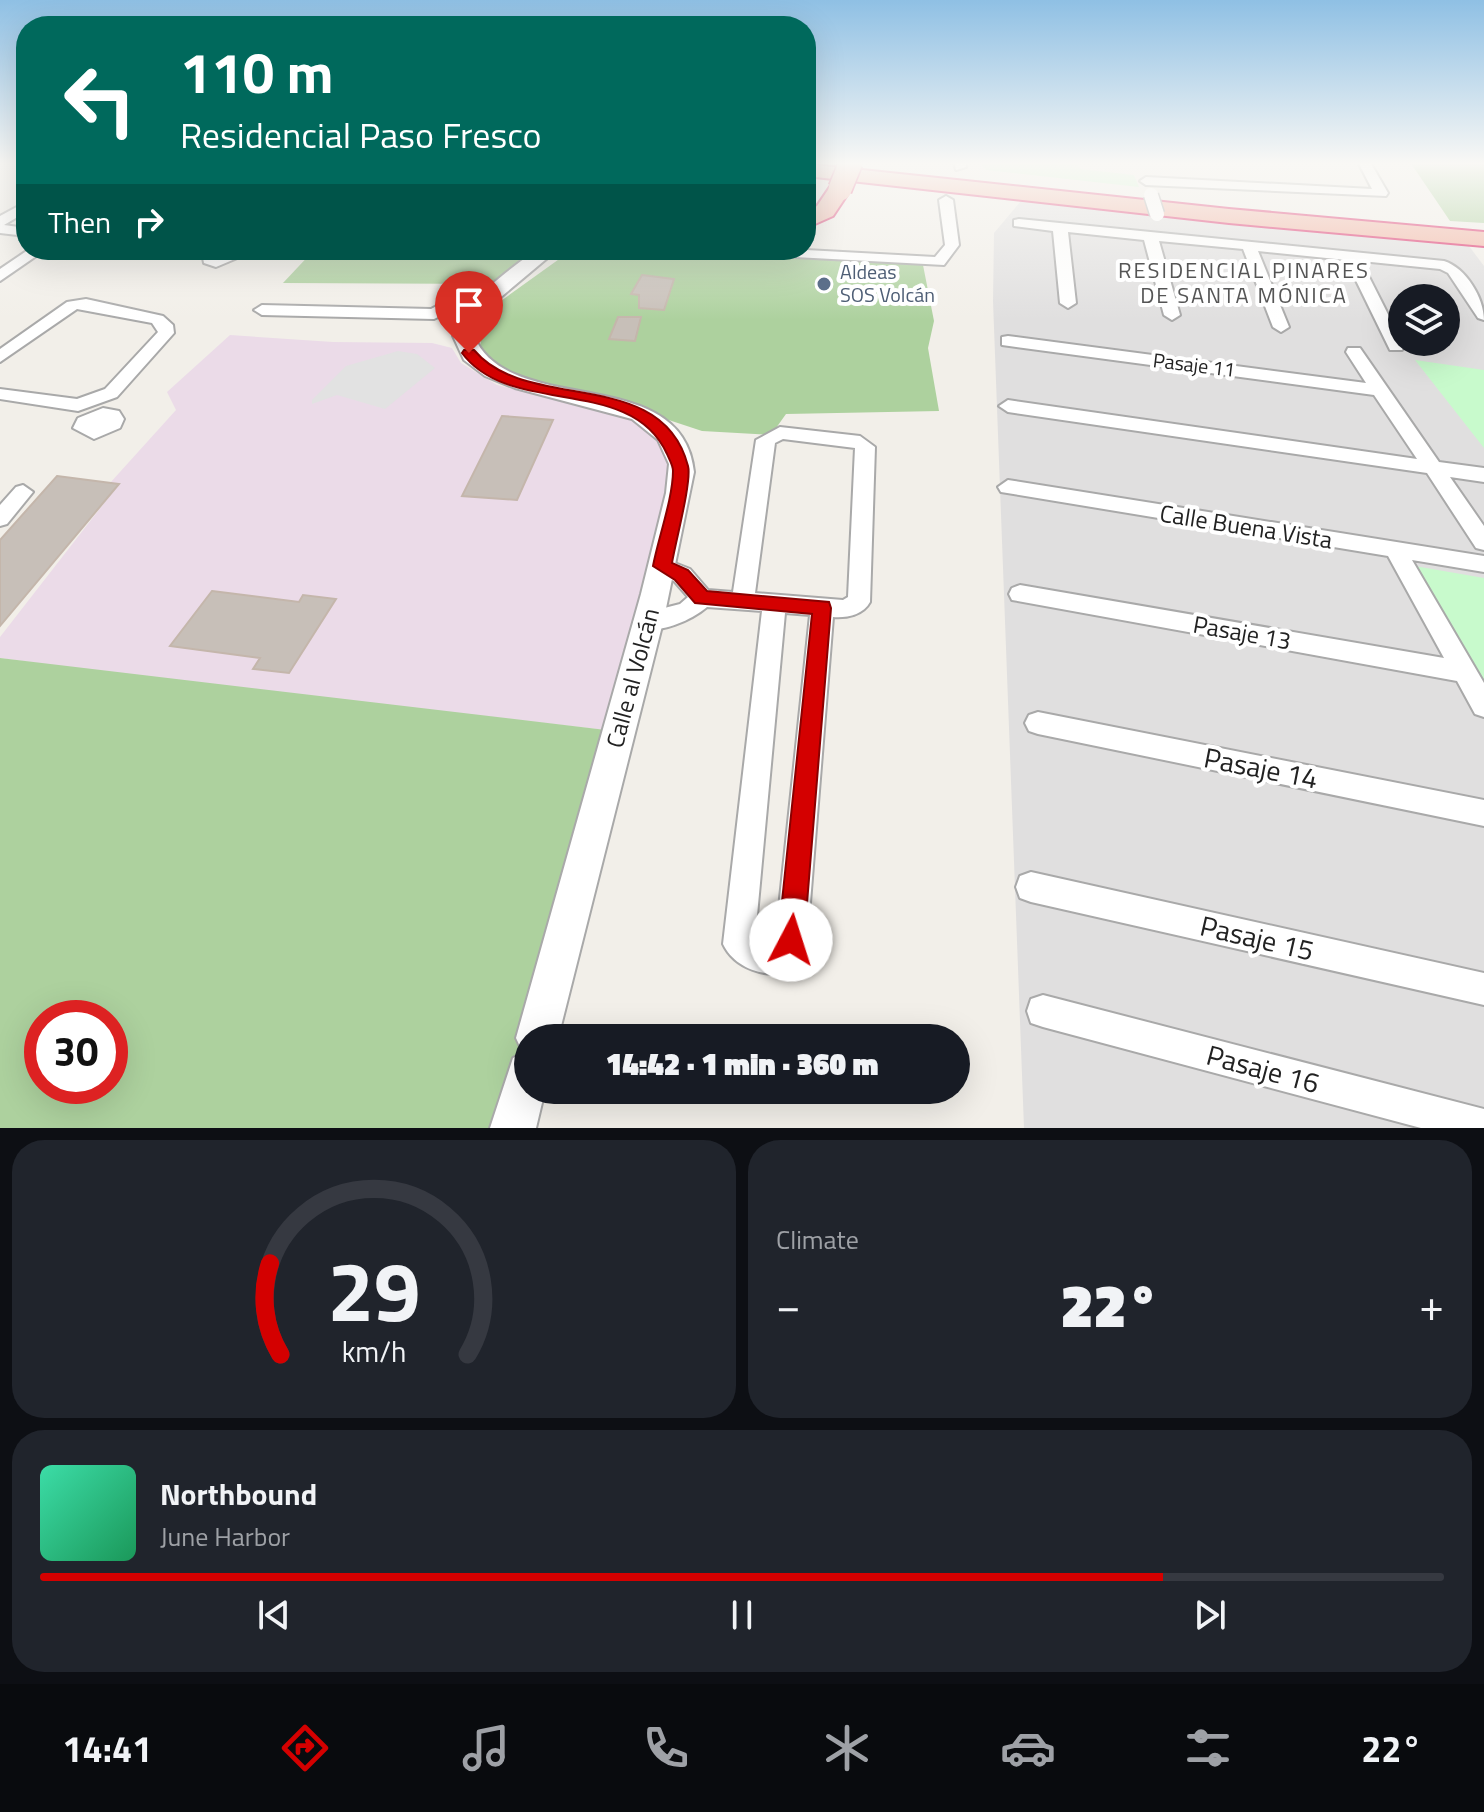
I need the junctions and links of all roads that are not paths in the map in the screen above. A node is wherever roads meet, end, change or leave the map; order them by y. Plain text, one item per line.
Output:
1 (948, 215) edge
2 (1158, 215) edge
3 (1216, 215) edge
4 (1310, 215) edge
5 (1019, 223) dead end
6 (1060, 227) junction
7 (1484, 231) edge
8 (1161, 237) junction
9 (1484, 239) edge
10 (1249, 246) junction
11 (816, 255) edge
12 (1352, 257) junction
13 (23, 260) edge
14 (535, 260) edge
15 (0, 276) edge
16 (495, 291) junction
17 (1068, 303) dead end
18 (262, 310) dead end
19 (1172, 315) dead end
20 (1484, 315) edge
21 (1281, 327) dead end
22 (1388, 330) edge
23 (1008, 341) dead end
24 (1354, 352) dead end
25 (0, 357) edge
26 (1380, 390) junction
27 (111, 393) junction
28 (0, 394) edge
29 (1008, 406) dead end
30 (91, 412) junction
31 (1435, 468) junction
32 (1484, 475) edge
33 (1008, 487) dead end
34 (23, 492) dead end
35 (0, 519) edge
36 (1484, 542) edge
37 (1396, 552) junction
38 (1484, 564) edge
39 (662, 566) junction
40 (1020, 594) dead end
41 (702, 598) junction
42 (743, 601) junction
43 (774, 604) junction
44 (822, 608) junction
45 (649, 621) junction
46 (1464, 672) junction
47 (1484, 706) edge
48 (1038, 723) dead end
49 (1484, 813) edge
50 (1031, 887) dead end
51 (1484, 989) edge
52 (1043, 1011) dead end
53 (541, 1024) edge
54 (520, 1104) edge
55 (1484, 1127) edge
56 (513, 1128) edge

1 - 11 street
2 - 8 street, bridge
3 - 9 highway
4 - 7 highway
5 - 6 street
6 - 8 street
6 - 17 street
8 - 10 street
8 - 19 street
10 - 12 street
10 - 21 street
12 - 20 street
12 - 22 street
13 - 15 street
14 - 16 street, Calle al Volcán
16 - 18 street
16 - 39 street, Calle al Volcán
23 - 26 street, Pasaje 11
24 - 26 street
25 - 27 street
26 - 31 street
27 - 30 street
27 - 30 street
28 - 30 street
29 - 31 street
31 - 32 street
31 - 36 street
33 - 37 street, Calle Buena Vista
34 - 35 street
37 - 38 street, Calle Buena Vista
37 - 46 street
39 - 41 street
39 - 45 street, Calle al Volcán
40 - 46 street, Pasaje 13
41 - 42 street
41 - 45 street
42 - 43 street
42 - 44 street
43 - 44 street
43 - 44 street
45 - 53 street, Calle al Volcán
46 - 47 street
48 - 49 street, Pasaje 14
50 - 51 street, Pasaje 15
52 - 55 street, Pasaje 16
54 - 56 street

